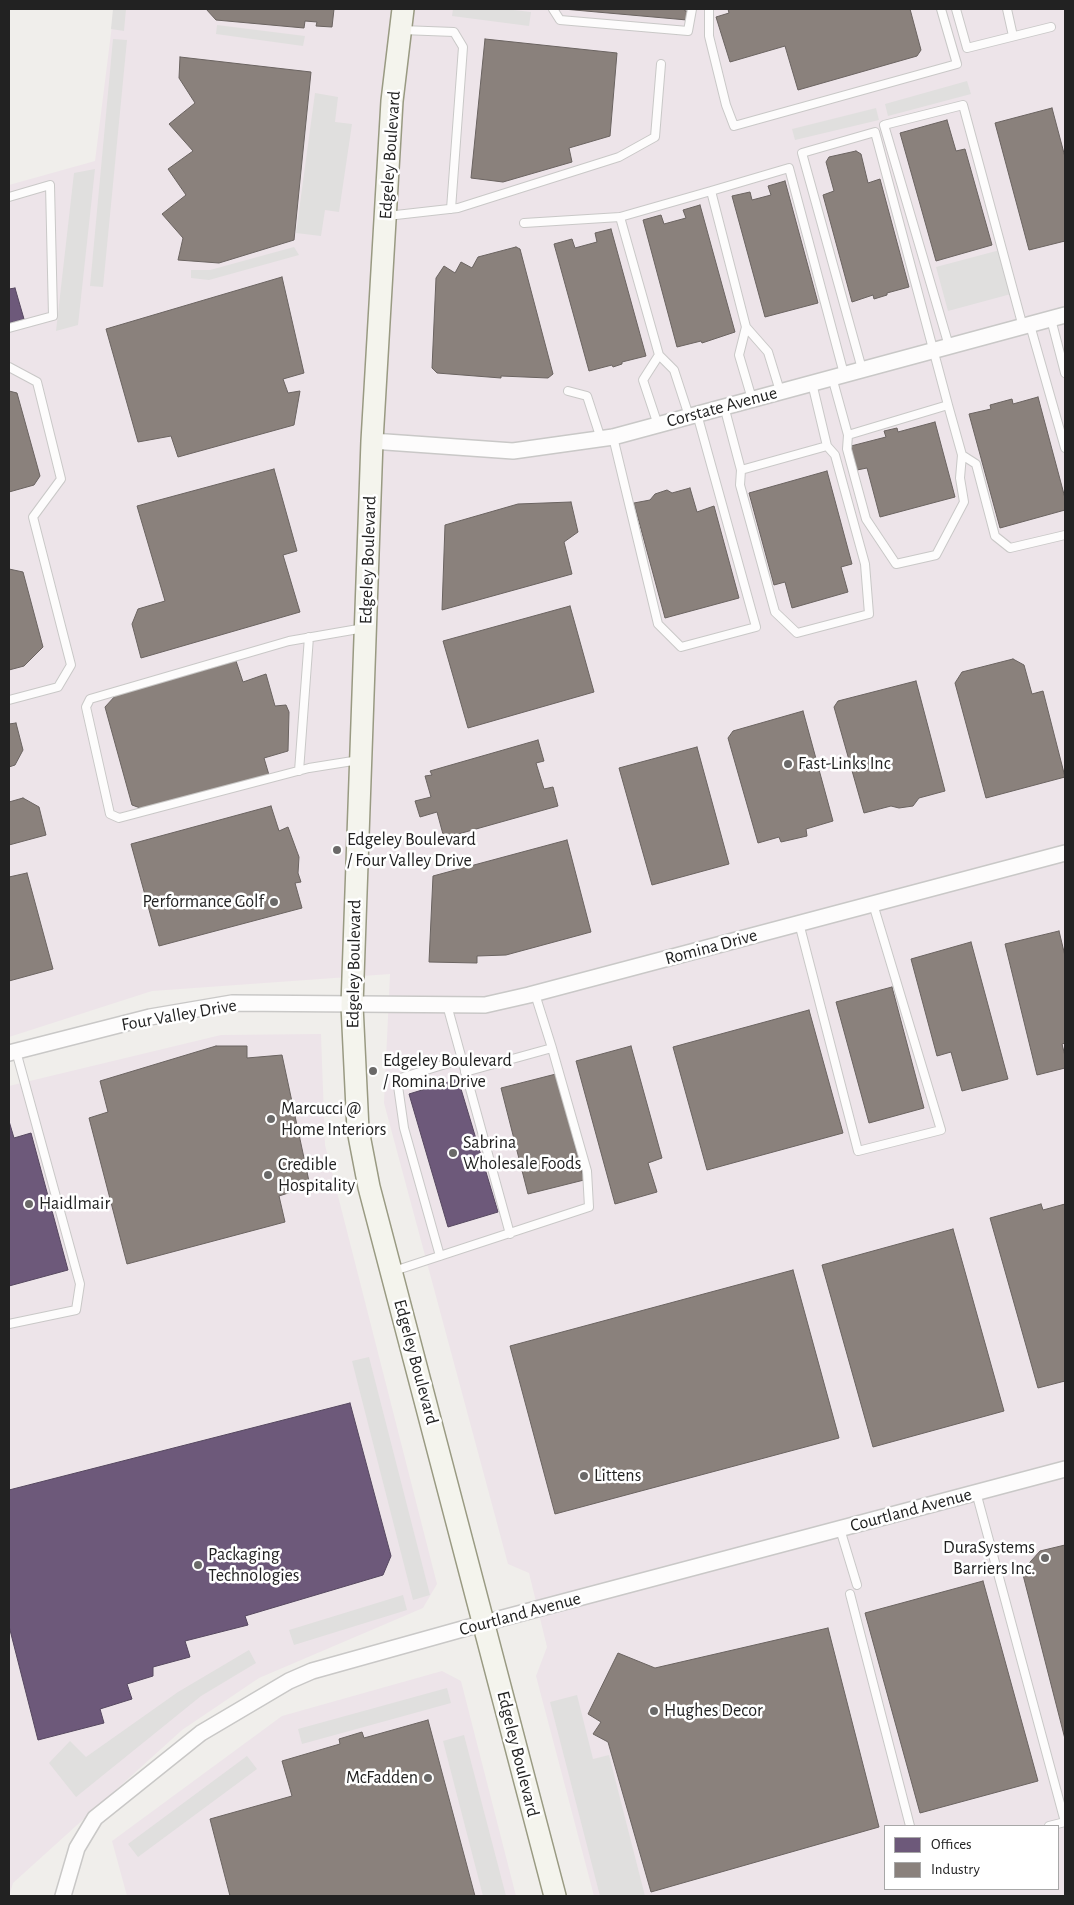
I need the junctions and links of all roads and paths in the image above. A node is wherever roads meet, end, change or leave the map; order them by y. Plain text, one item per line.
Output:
1 (403, 9) edge
2 (553, 9) edge
3 (692, 9) edge
4 (709, 9) edge
5 (942, 9) edge
6 (956, 9) edge
7 (1006, 9) edge
8 (1051, 26) dead end
9 (400, 30) junction
10 (1013, 36) junction
11 (661, 64) dead end
12 (711, 191) junction
13 (9, 197) edge
14 (451, 209) junction
15 (386, 216) junction
16 (620, 217) junction
17 (524, 223) dead end
18 (1058, 317) edge
19 (1027, 326) junction
20 (746, 327) junction
21 (9, 328) edge
22 (949, 346) junction
23 (934, 350) junction
24 (659, 355) junction
25 (9, 367) edge
26 (862, 369) junction
27 (1065, 373) edge
28 (838, 376) junction
29 (812, 383) junction
30 (568, 391) dead end
31 (780, 391) junction
32 (752, 399) junction
33 (948, 405) junction
34 (724, 406) junction
35 (693, 415) junction
36 (658, 425) junction
37 (848, 435) junction
38 (607, 438) junction
39 (372, 441) junction
40 (827, 446) junction
41 (1065, 448) edge
42 (962, 455) junction
43 (741, 470) junction
44 (1065, 535) edge
45 (366, 628) junction
46 (309, 637) junction
47 (9, 700) edge
48 (361, 760) junction
49 (299, 771) junction
50 (1065, 853) edge
51 (873, 904) junction
52 (799, 923) junction
53 (535, 994) junction
54 (352, 1005) junction
55 (447, 1005) junction
56 (552, 1048) junction
57 (12, 1052) edge
58 (462, 1059) junction
59 (465, 1072) junction
60 (510, 1234) junction
61 (440, 1256) junction
62 (392, 1272) junction
63 (9, 1324) edge
64 (1065, 1468) edge
65 (976, 1492) junction
66 (840, 1529) junction
67 (857, 1585) dead end
68 (850, 1594) dead end
69 (484, 1623) junction
70 (1065, 1822) edge
71 (910, 1825) edge
72 (62, 1896) edge
73 (554, 1896) edge

1 - 9 street, Edgeley Boulevard
2 - 3 lane
4 - 5 lane
6 - 10 lane
7 - 10 lane
8 - 10 lane
9 - 14 lane
9 - 15 street, Edgeley Boulevard
11 - 14 lane
12 - 16 lane
12 - 20 lane
12 - 28 lane
13 - 21 lane
14 - 15 lane
15 - 39 street, Edgeley Boulevard
16 - 17 lane
16 - 24 lane
18 - 19 street, Corstate Avenue
18 - 27 lane
19 - 22 street, Corstate Avenue
19 - 22 lane
19 - 41 lane
20 - 31 lane
20 - 32 lane
22 - 23 street, Corstate Avenue
23 - 26 street, Corstate Avenue
23 - 26 lane
23 - 33 lane
24 - 35 lane
24 - 36 lane
25 - 47 lane
26 - 28 street, Corstate Avenue
28 - 29 street, Corstate Avenue
28 - 37 lane
29 - 31 street, Corstate Avenue
29 - 40 lane
30 - 38 lane
31 - 32 street, Corstate Avenue
32 - 34 street, Corstate Avenue
33 - 37 lane
33 - 42 lane
34 - 35 street, Corstate Avenue
34 - 43 lane
35 - 36 street, Corstate Avenue
35 - 38 lane
36 - 38 street, Corstate Avenue
37 - 42 lane
38 - 39 street, Corstate Avenue
39 - 45 street, Edgeley Boulevard
40 - 43 lane
40 - 43 lane
42 - 44 lane
45 - 46 lane
45 - 48 street, Edgeley Boulevard
46 - 49 lane
46 - 49 lane
48 - 49 lane
48 - 54 street, Edgeley Boulevard
50 - 51 street, Romina Drive
51 - 52 street, Romina Drive
51 - 52 lane
52 - 53 street, Romina Drive
53 - 55 street, Romina Drive
53 - 56 lane
54 - 55 street, Romina Drive
54 - 57 street, Four Valley Drive
54 - 62 street, Edgeley Boulevard
55 - 58 lane
56 - 59 lane
56 - 60 lane
57 - 63 lane
58 - 59 lane
58 - 61 lane
59 - 60 lane
60 - 61 lane
61 - 62 lane
62 - 69 street, Edgeley Boulevard
64 - 65 street, Courtland Avenue
65 - 66 street, Courtland Avenue
65 - 70 lane
66 - 67 lane
66 - 69 street, Courtland Avenue
68 - 71 lane
69 - 72 street, Courtland Avenue
69 - 73 street, Edgeley Boulevard

